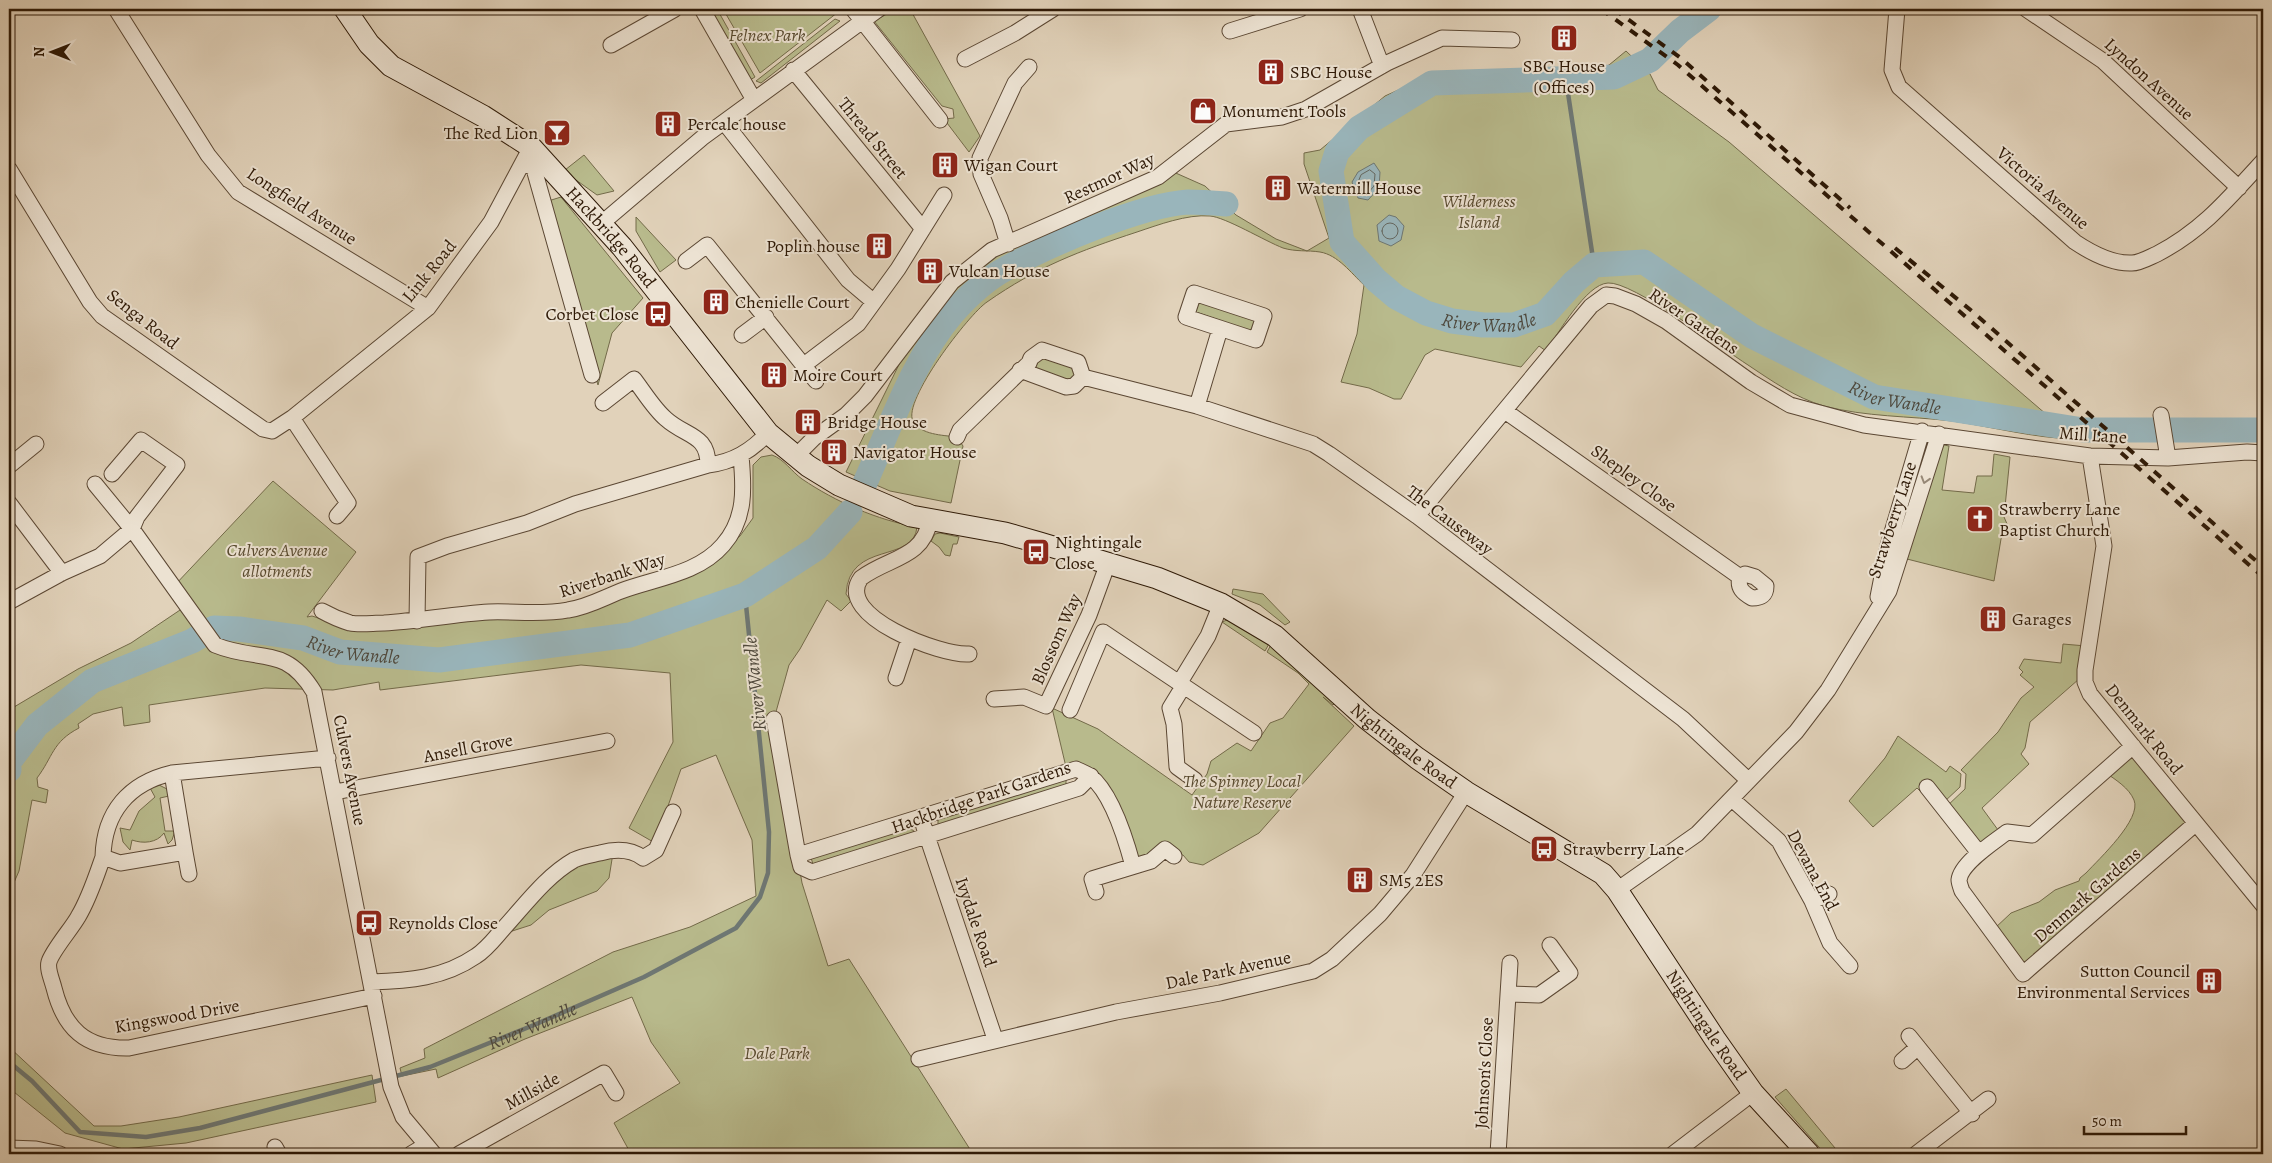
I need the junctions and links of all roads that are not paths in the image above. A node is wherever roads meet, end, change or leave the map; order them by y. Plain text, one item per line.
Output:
1 (345, 9) edge
2 (675, 9) edge
3 (702, 9) edge
4 (879, 9) edge
5 (1053, 9) edge
6 (1300, 9) edge
7 (1360, 9) edge
8 (1897, 9) edge
9 (2026, 9) edge
10 (123, 11) edge
11 (1282, 11) edge
12 (857, 14) edge
13 (1230, 31) dead end
14 (1512, 40) dead end
15 (611, 45) dead end
16 (965, 59) dead end
17 (1382, 66) junction
18 (1029, 67) dead end
19 (793, 70) junction
20 (754, 100) junction
21 (940, 120) dead end
22 (724, 122) junction
23 (527, 154) junction
24 (2263, 161) edge
25 (9, 169) edge
26 (2239, 188) junction
27 (944, 195) dead end
28 (602, 223) junction
29 (923, 229) junction
30 (1008, 244) junction
31 (686, 261) dead end
32 (874, 302) junction
33 (428, 308) junction
34 (766, 317) junction
35 (1220, 329) junction
36 (742, 335) dead end
37 (804, 365) junction
38 (1020, 370) junction
39 (592, 375) dead end
40 (1083, 377) junction
41 (816, 381) dead end
42 (603, 403) dead end
43 (1196, 406) junction
44 (1505, 411) junction
45 (2161, 415) dead end
46 (292, 418) junction
47 (278, 428) joint
48 (1922, 432) junction
49 (768, 433) junction
50 (1939, 434) junction
51 (957, 437) dead end
52 (36, 444) dead end
53 (2263, 453) edge
54 (741, 456) junction
55 (2090, 456) junction
56 (796, 457) junction
57 (2168, 458) junction
58 (708, 465) junction
59 (9, 466) edge
60 (112, 474) dead end
61 (95, 484) dead end
62 (9, 503) edge
63 (882, 503) joint
64 (337, 516) dead end
65 (1417, 516) junction
66 (930, 520) junction
67 (132, 529) junction
68 (1108, 563) junction
69 (62, 573) junction
70 (1740, 577) dead end
71 (9, 602) edge
72 (1221, 604) junction
73 (322, 611) dead end
74 (1874, 616) junction
75 (417, 622) junction
76 (909, 639) junction
77 (969, 654) dead end
78 (896, 678) dead end
79 (1180, 682) junction
80 (994, 698) dead end
81 (1070, 710) dead end
82 (774, 719) dead end
83 (1254, 732) dead end
84 (608, 741) dead end
85 (2134, 746) junction
86 (328, 758) junction
87 (172, 773) junction
88 (1091, 776) junction
89 (1195, 780) dead end
90 (1748, 780) junction
91 (1927, 787) dead end
92 (335, 792) junction
93 (1466, 792) junction
94 (1733, 800) junction
95 (673, 812) dead end
96 (921, 818) junction
97 (2195, 824) junction
98 (927, 836) junction
99 (185, 852) junction
100 (1979, 853) junction
101 (798, 855) junction
102 (1174, 856) dead end
103 (103, 857) junction
104 (1133, 866) junction
105 (189, 874) dead end
106 (1617, 890) junction
107 (1096, 892) dead end
108 (1829, 894) dead end
109 (1812, 902) junction
110 (2263, 904) edge
111 (1550, 944) dead end
112 (1510, 962) dead end
113 (1850, 966) dead end
114 (372, 989) junction
115 (1508, 994) junction
116 (995, 1039) junction
117 (920, 1059) dead end
118 (1902, 1061) dead end
119 (616, 1093) dead end
120 (1753, 1093) junction
121 (1988, 1099) dead end
122 (1972, 1114) junction
123 (9, 1148) edge
124 (430, 1150) edge
125 (60, 1154) edge
126 (411, 1154) edge
127 (459, 1154) edge
128 (1498, 1154) edge
129 (1673, 1154) edge
130 (1809, 1154) edge
131 (1916, 1154) edge

1 - 23 main road, Hackbridge Road
2 - 15 street
3 - 20 street
4 - 12 street
5 - 16 street
6 - 11 street
7 - 17 street
8 - 26 street, Victoria Avenue
9 - 26 street, Lyndon Avenue
10 - 33 street, Longfield Avenue
11 - 13 street
12 - 19 street
12 - 21 street
14 - 17 street, Restmor Way
17 - 30 street, Restmor Way
18 - 30 street
19 - 20 street
19 - 29 street, Thread Street
20 - 22 street
22 - 28 street
22 - 32 street
23 - 28 main road, Hackbridge Road
23 - 33 street, Link Road
23 - 39 street
24 - 26 street, Victoria Avenue
25 - 47 street, Senga Road
27 - 29 street
28 - 49 main road, Hackbridge Road
29 - 32 street
30 - 56 street, Restmor Way
31 - 34 street
32 - 37 street
33 - 46 street, Link Road
34 - 36 street
34 - 37 street
35 - 35 street
35 - 43 street
37 - 41 street
38 - 40 street
38 - 40 street
38 - 51 street
40 - 43 street, The Causeway
42 - 58 street
43 - 65 street, The Causeway
44 - 48 street, River Gardens
44 - 65 street, River Gardens
44 - 70 street, Shepley Close
45 - 57 street
46 - 47 street, Link Road
46 - 64 street
48 - 50 street, Mill Lane
48 - 74 street, Strawberry Lane
49 - 54 street
49 - 56 main road, Hackbridge Road
50 - 55 street, Mill Lane
50 -> 74 street, Strawberry Lane
52 - 59 street
53 - 57 street, Mill Lane
54 - 58 street
54 - 75 street, Riverbank Way
55 - 57 street, Mill Lane
55 - 85 street, Denmark Road
56 - 63 main road, Hackbridge Road
58 - 75 street
60 - 67 street
61 - 67 street, Culvers Avenue
62 - 69 street
63 - 66 main road, Nightingale Road
65 - 90 street, The Causeway
66 - 68 main road, Nightingale Road
66 - 76 street
67 - 69 street
67 - 86 street, Culvers Avenue
68 - 72 main road, Nightingale Road
68 - 80 street, Blossom Way
69 - 71 street
72 - 79 street
72 - 93 main road, Nightingale Road
73 - 75 street, Riverbank Way
74 - 90 street, Strawberry Lane
76 - 77 street
76 - 78 street
79 - 81 street
79 - 83 street
79 - 89 street
82 - 101 street
84 - 92 street, Ansell Grove
85 - 97 street, Denmark Road
85 - 100 street, Denmark Gardens
86 - 87 street
86 - 92 street, Culvers Avenue
87 - 99 street
87 - 103 street
88 - 96 street, Hackbridge Park Gardens
88 - 98 street, Hackbridge Park Gardens
88 - 104 street
90 - 94 street, Strawberry Lane
91 - 100 street
92 - 114 street, Culvers Avenue
93 - 106 main road, Nightingale Road
93 - 116 street, Dale Park Avenue
94 - 106 street, Strawberry Lane
94 - 109 street, Devana End
95 - 114 street, Kingswood Drive
96 - 98 street, Ivydale Road
96 - 101 street, Hackbridge Park Gardens
97 - 100 street, Denmark Gardens
97 - 110 street, Denmark Road
98 - 101 street, Hackbridge Park Gardens
98 - 116 street, Ivydale Road
99 - 103 street
99 - 105 street
102 - 104 street
103 - 114 street, Kingswood Drive
104 - 107 street
106 - 120 main road, Nightingale Road
108 - 109 street
109 - 113 street, Devana End
111 - 115 street, Johnson's Close
112 - 115 street, Johnson's Close
114 - 124 street, Culvers Avenue
115 - 128 street, Johnson's Close
116 - 117 street, Dale Park Avenue
118 - 122 street
119 - 127 street, Millside
120 - 129 street
120 - 130 main road, Nightingale Road
121 - 122 street
122 - 131 street
123 - 125 street
124 - 126 street

